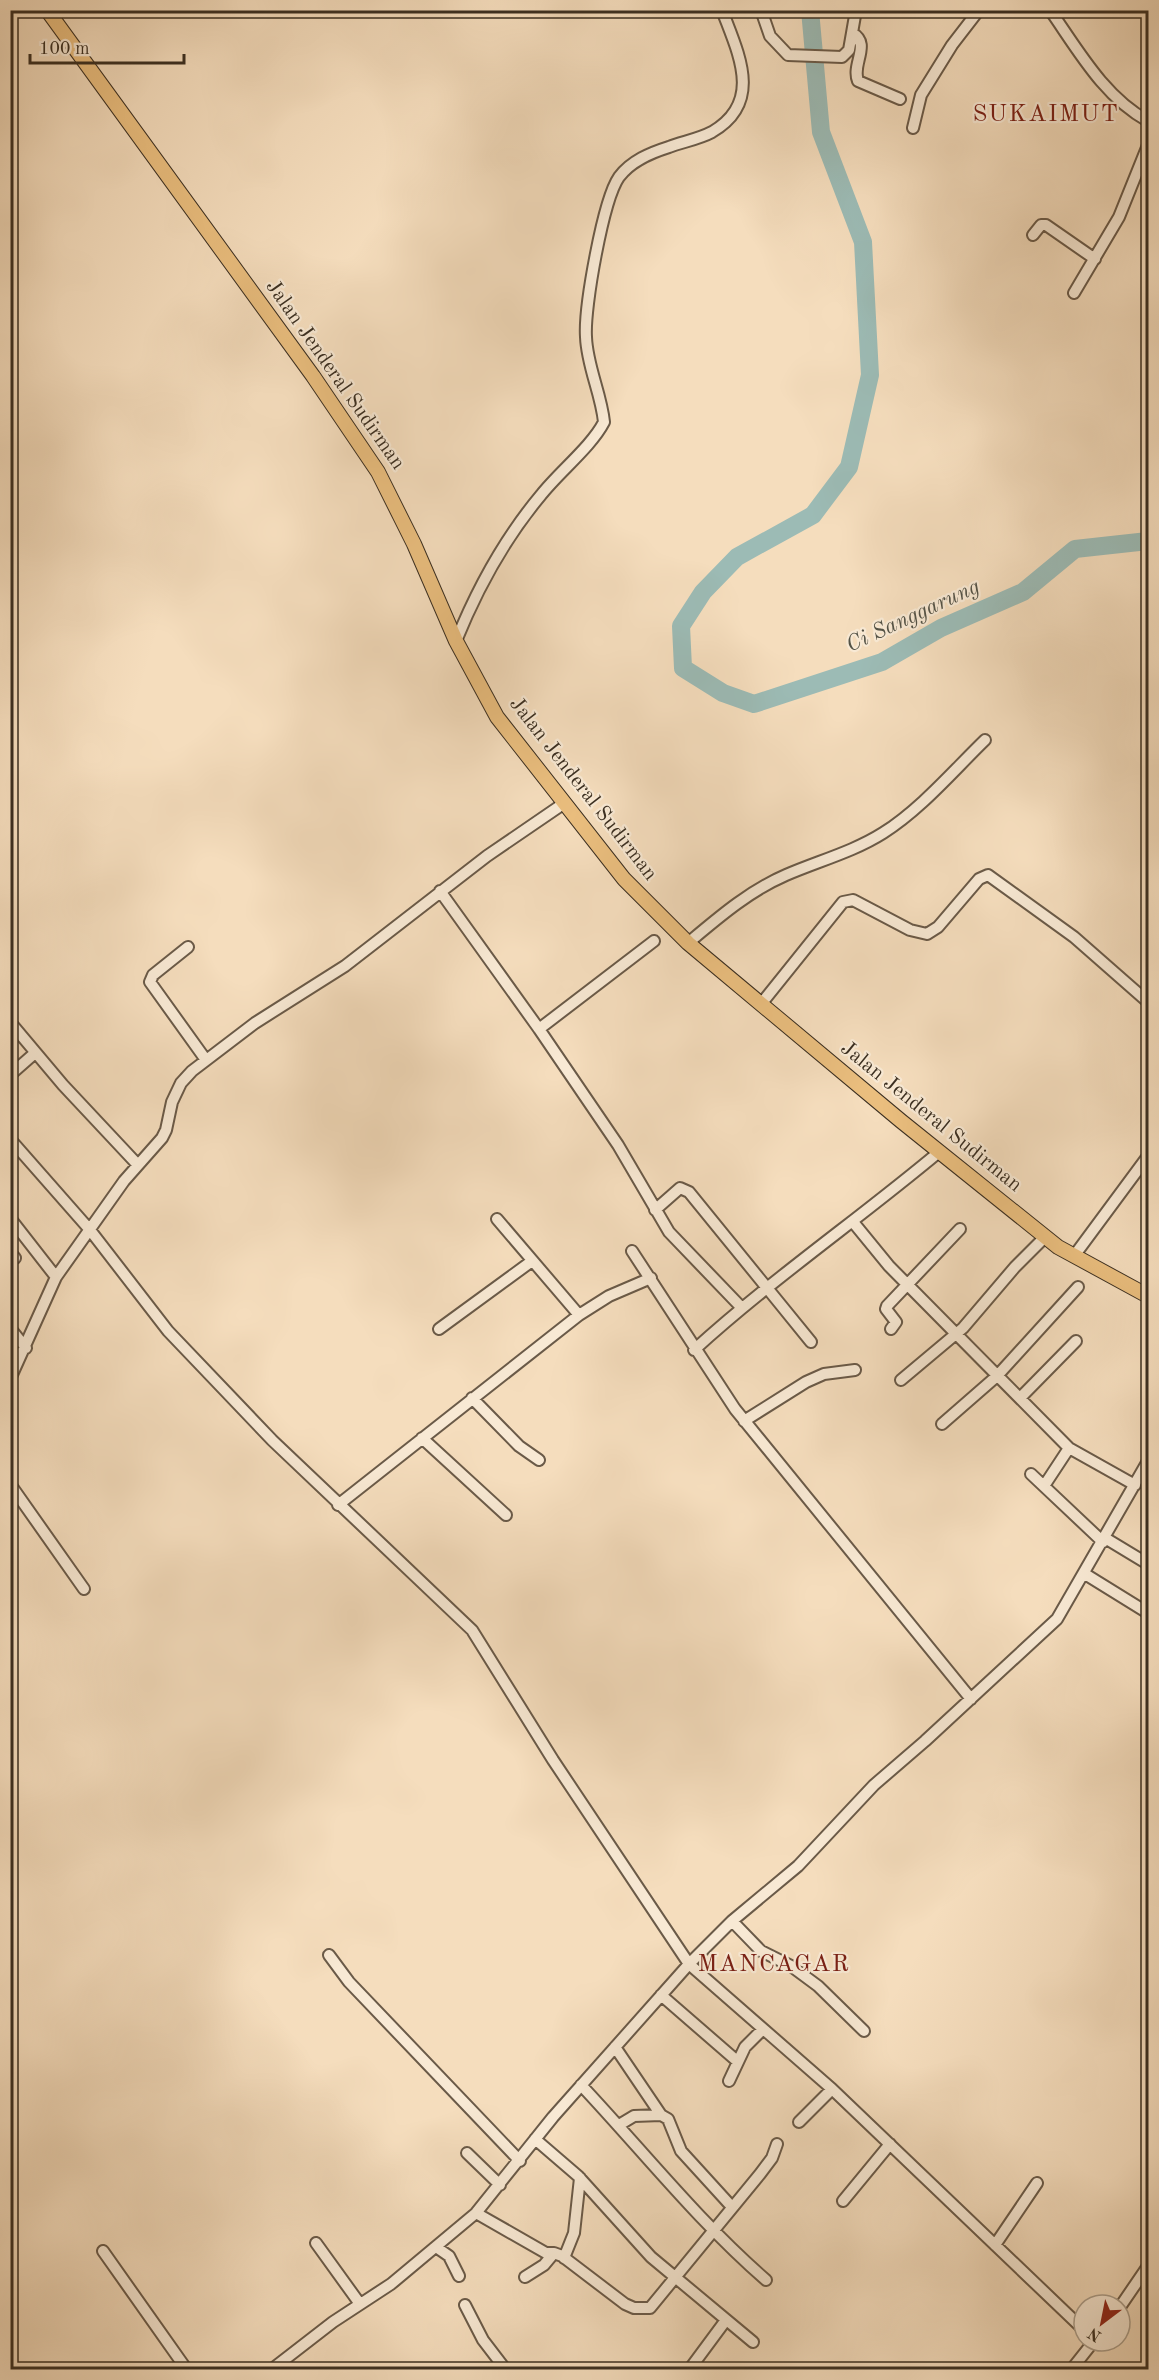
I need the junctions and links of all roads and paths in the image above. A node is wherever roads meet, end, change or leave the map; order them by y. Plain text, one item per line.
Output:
1 (47, 10) edge
2 (722, 10) edge
3 (761, 10) edge
4 (856, 10) edge
5 (979, 10) edge
6 (1050, 10) edge
7 (852, 33) junction
8 (900, 99) dead end
9 (1149, 121) edge
10 (913, 128) dead end
11 (1149, 145) edge
12 (1033, 235) dead end
13 (1095, 259) junction
14 (1074, 293) dead end
15 (456, 641) junction
16 (985, 740) dead end
17 (563, 804) junction
18 (440, 891) junction
19 (654, 941) dead end
20 (688, 943) junction
21 (188, 946) dead end
22 (1149, 1002) edge
23 (761, 1004) junction
24 (10, 1022) edge
25 (539, 1029) junction
26 (35, 1053) junction
27 (206, 1060) junction
28 (10, 1076) edge
29 (10, 1139) edge
30 (939, 1152) junction
31 (1149, 1156) edge
32 (137, 1164) junction
33 (656, 1210) junction
34 (10, 1218) edge
35 (496, 1219) dead end
36 (853, 1222) junction
37 (960, 1229) dead end
38 (90, 1230) junction
39 (1046, 1237) junction
40 (632, 1251) dead end
41 (1074, 1256) junction
42 (532, 1261) junction
43 (56, 1277) junction
44 (651, 1278) junction
45 (906, 1284) junction
46 (1077, 1287) dead end
47 (765, 1288) junction
48 (1149, 1296) edge
49 (741, 1307) junction
50 (579, 1315) junction
51 (10, 1328) edge
52 (439, 1329) dead end
53 (891, 1329) dead end
54 (956, 1334) junction
55 (1076, 1341) dead end
56 (811, 1342) dead end
57 (26, 1348) junction
58 (694, 1350) junction
59 (855, 1370) dead end
60 (997, 1376) junction
61 (10, 1379) edge
62 (901, 1380) dead end
63 (472, 1398) junction
64 (1020, 1398) junction
65 (744, 1421) junction
66 (942, 1424) dead end
67 (422, 1438) junction
68 (1069, 1448) junction
69 (539, 1460) dead end
70 (1148, 1464) edge
71 (1031, 1474) dead end
72 (10, 1484) edge
73 (1136, 1485) junction
74 (1044, 1486) junction
75 (338, 1505) junction
76 (506, 1515) dead end
77 (1104, 1540) junction
78 (1149, 1564) edge
79 (1085, 1574) junction
80 (84, 1589) dead end
81 (1149, 1613) edge
82 (970, 1699) junction
83 (732, 1921) junction
84 (329, 1955) dead end
85 (689, 1964) junction
86 (661, 1995) junction
87 (762, 2030) junction
88 (864, 2031) dead end
89 (615, 2047) junction
90 (734, 2058) junction
91 (729, 2081) dead end
92 (581, 2085) junction
93 (832, 2089) junction
94 (666, 2120) junction
95 (799, 2122) dead end
96 (621, 2128) junction
97 (535, 2139) junction
98 (777, 2144) dead end
99 (890, 2144) junction
100 (467, 2153) dead end
101 (520, 2161) junction
102 (577, 2174) junction
103 (1037, 2184) dead end
104 (500, 2185) junction
105 (843, 2201) dead end
106 (732, 2207) junction
107 (476, 2213) junction
108 (712, 2229) junction
109 (316, 2243) dead end
110 (995, 2246) junction
111 (436, 2247) junction
112 (103, 2251) dead end
113 (559, 2255) junction
114 (1149, 2266) edge
115 (459, 2276) dead end
116 (525, 2277) dead end
117 (674, 2278) junction
118 (766, 2280) dead end
119 (1130, 2293) edge
120 (360, 2304) junction
121 (465, 2305) dead end
122 (1072, 2319) edge
123 (726, 2320) junction
124 (753, 2342) dead end
125 (1084, 2353) edge
126 (187, 2370) edge
127 (271, 2370) edge
128 (506, 2370) edge
129 (689, 2370) edge
130 (1071, 2370) edge

1 - 15 main road, Jalan Jenderal Sudirman
2 - 15 street
3 - 7 street
4 - 7 street
5 - 10 street
6 - 9 street
7 - 8 street
11 - 13 street
12 - 13 street
13 - 14 street
15 - 17 main road, Jalan Jenderal Sudirman
16 - 20 street
17 - 18 street
17 - 20 main road, Jalan Jenderal Sudirman
18 - 25 street
18 - 27 street
19 - 25 street
20 - 23 main road, Jalan Jenderal Sudirman
21 - 27 street
22 - 23 street
23 - 30 main road, Jalan Jenderal Sudirman
24 - 26 street
25 - 33 street
26 - 28 street
26 - 32 street
27 - 32 street
29 - 38 street
30 - 36 street
30 - 39 main road, Jalan Jenderal Sudirman
30 - 47 street
31 - 41 street
32 - 38 street
33 - 47 street
33 - 49 street
34 - 43 street
35 - 42 street
36 - 45 street
36 - 47 street
37 - 45 street
38 - 43 street
38 - 75 street
39 - 41 main road, Jalan Jenderal Sudirman
39 - 54 street
40 - 44 street
41 - 48 main road, Jalan Jenderal Sudirman
42 - 50 street
42 - 52 street
43 - 57 street
44 - 50 street
44 - 58 street
45 - 53 street
45 - 54 street
46 - 60 street
47 - 49 street
47 - 56 street
49 - 58 street
50 - 63 street
51 - 57 street
54 - 60 street
54 - 62 street
55 - 64 street
57 - 61 street
58 - 65 street
59 - 65 street
60 - 64 street
60 - 66 street
63 - 67 street
63 - 69 street
64 - 68 street
65 - 82 street
67 - 75 street
67 - 76 street
68 - 73 street
68 - 74 street
70 - 73 street
71 - 74 street
72 - 80 street
73 - 77 street
74 - 77 street
75 - 85 street
77 - 78 street
77 - 79 street
79 - 81 street
79 - 82 street
82 - 83 street
83 - 85 street
83 - 88 street
84 - 101 street
85 - 86 street
85 - 87 street
86 - 89 street
86 - 90 street
87 - 90 street
87 - 93 street
89 - 92 street
89 - 94 street
90 - 91 street
92 - 96 street
92 - 97 street
93 - 95 street
93 - 99 street
94 - 96 street
94 - 106 street
96 - 108 street
97 - 101 street
97 - 102 street
98 - 106 street
99 - 105 street
99 - 110 street
100 - 104 street
101 - 104 street
102 - 113 street
102 - 117 street
103 - 110 street
104 - 107 street
106 - 108 street
107 - 111 street
107 - 113 street
108 - 117 street
108 - 118 street
109 - 120 street
110 - 122 street
111 - 115 street
111 - 120 street
112 - 126 street
113 - 116 street
113 - 117 street
114 - 119 street
117 - 123 street
120 - 127 street
121 - 128 street
123 - 124 street
123 - 129 street
125 - 130 street

